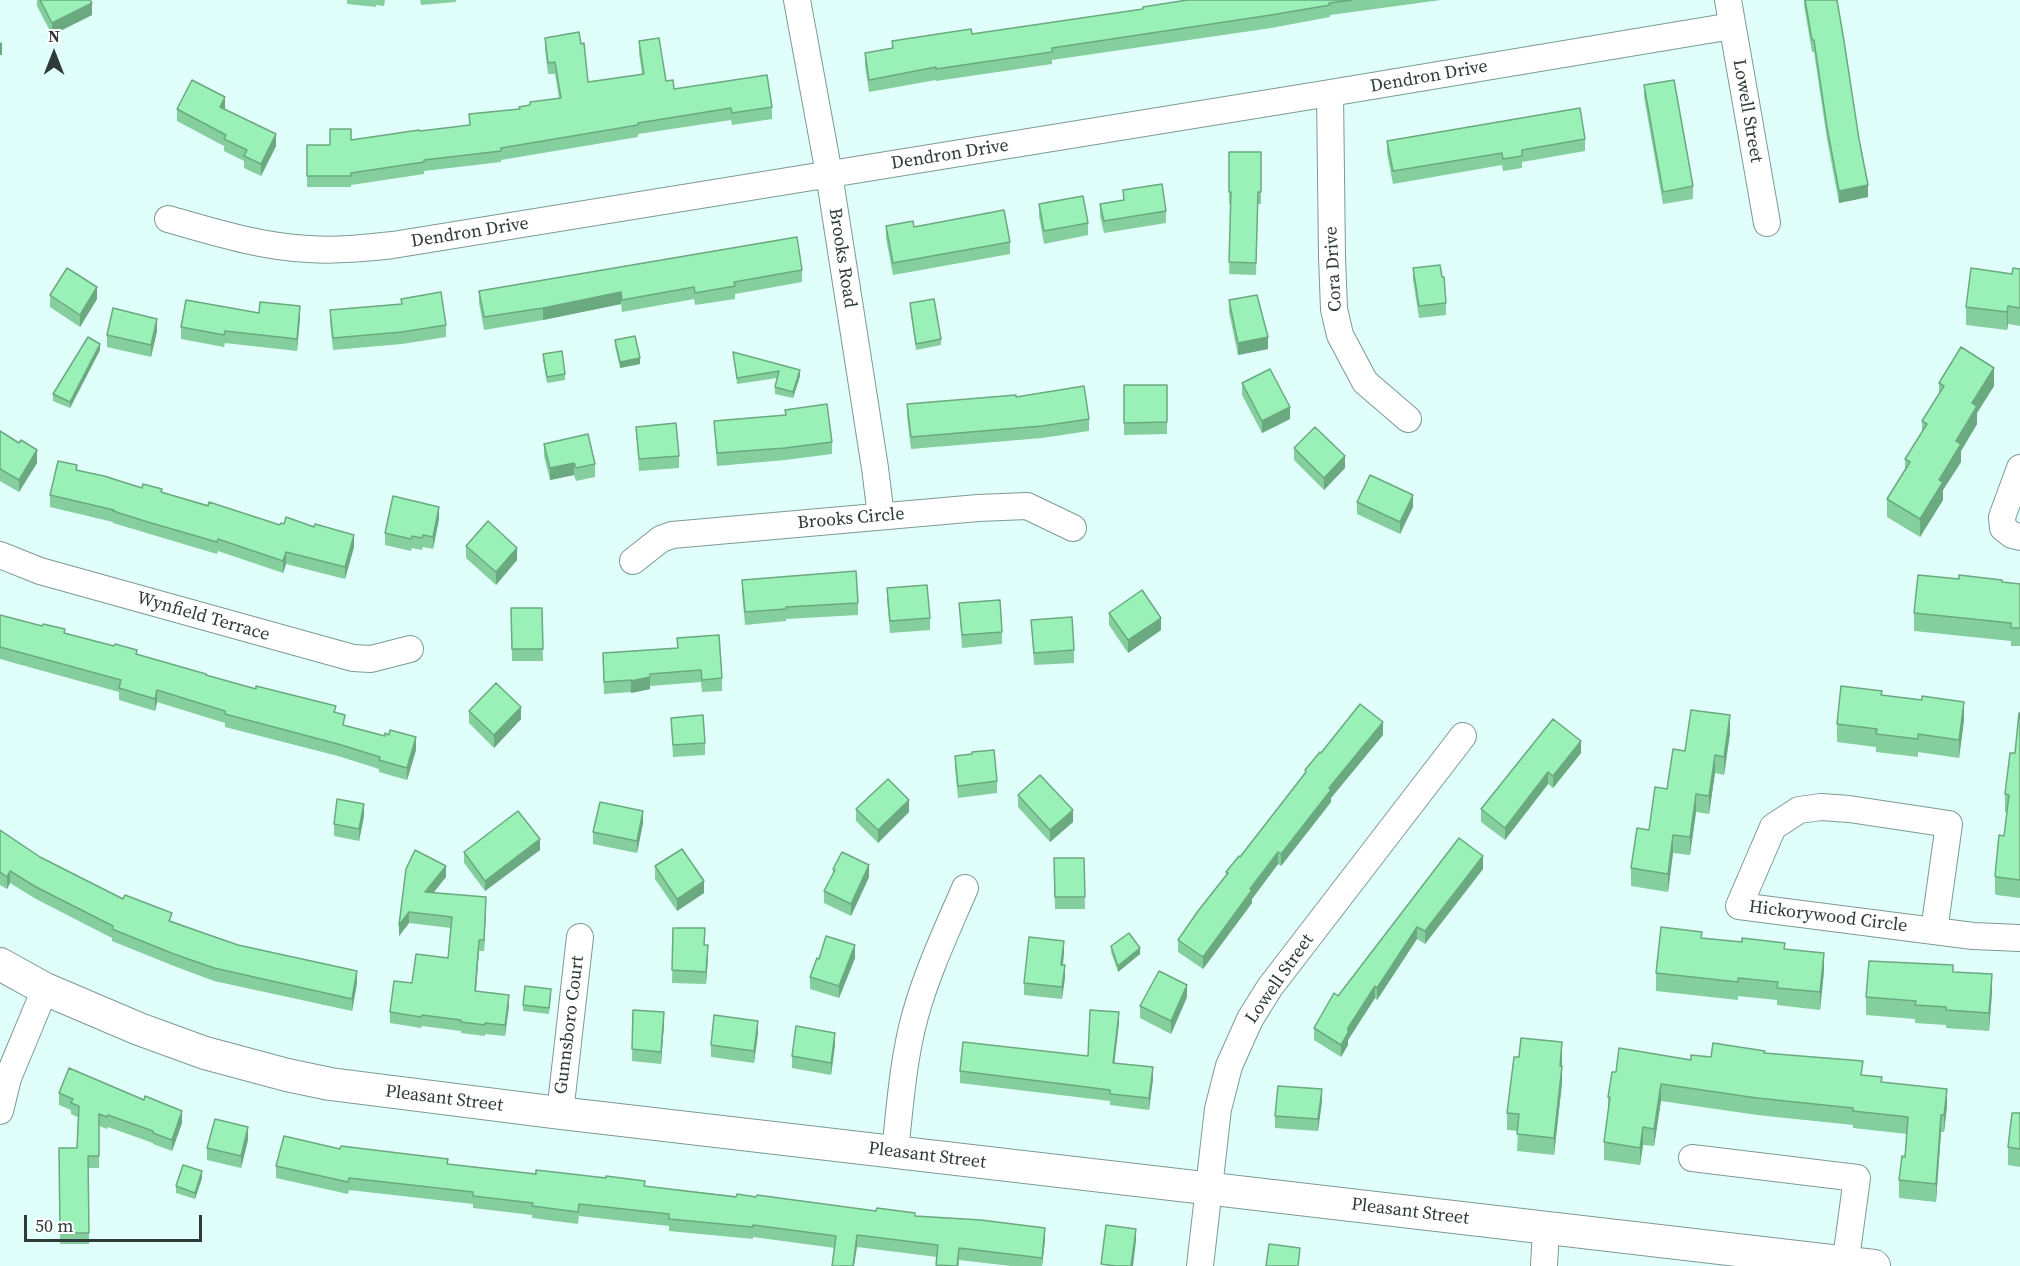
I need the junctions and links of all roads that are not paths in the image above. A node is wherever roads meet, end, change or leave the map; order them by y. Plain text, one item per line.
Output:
1 (797, 0) edge
2 (1728, 0) edge
3 (1732, 26) junction
4 (1330, 93) junction
5 (829, 174) junction
6 (168, 219) dead end
7 (1767, 223) dead end
8 (1408, 419) dead end
9 (2020, 468) edge
10 (881, 516) junction
11 (1073, 528) dead end
12 (2020, 537) edge
13 (0, 555) edge
14 (633, 561) dead end
15 (410, 650) dead end
16 (1463, 736) dead end
17 (965, 888) dead end
18 (1934, 931) junction
19 (580, 938) dead end
20 (2020, 938) edge
21 (0, 964) edge
22 (45, 989) junction
23 (0, 1111) edge
24 (560, 1113) junction
25 (895, 1152) junction
26 (1692, 1158) dead end
27 (1209, 1188) junction
28 (1546, 1229) junction
29 (1855, 1265) edge
30 (1200, 1266) edge
31 (1544, 1266) edge

1 - 5 street, Brooks Road
2 - 3 street, Lowell Street
3 - 4 street, Dendron Drive
3 - 7 street, Lowell Street
4 - 5 street, Dendron Drive
4 - 8 street, Cora Drive
5 - 6 street, Dendron Drive
5 - 10 street, Brooks Road
9 - 12 street
10 - 11 street, Brooks Circle
10 - 14 street, Brooks Circle
13 - 15 street, Wynfield Terrace
16 - 27 street, Lowell Street
17 - 25 street
18 - 18 street, Hickorywood Circle
18 - 20 street, Hickorywood Circle
19 - 24 street, Gunnsboro Court
21 - 22 street, Pleasant Street
22 - 23 street
22 - 24 street, Pleasant Street
24 - 25 street, Pleasant Street
25 - 27 street, Pleasant Street
26 - 29 street
27 - 28 street, Pleasant Street
27 - 30 street, Lowell Street
28 - 29 street, Pleasant Street
28 - 31 street

